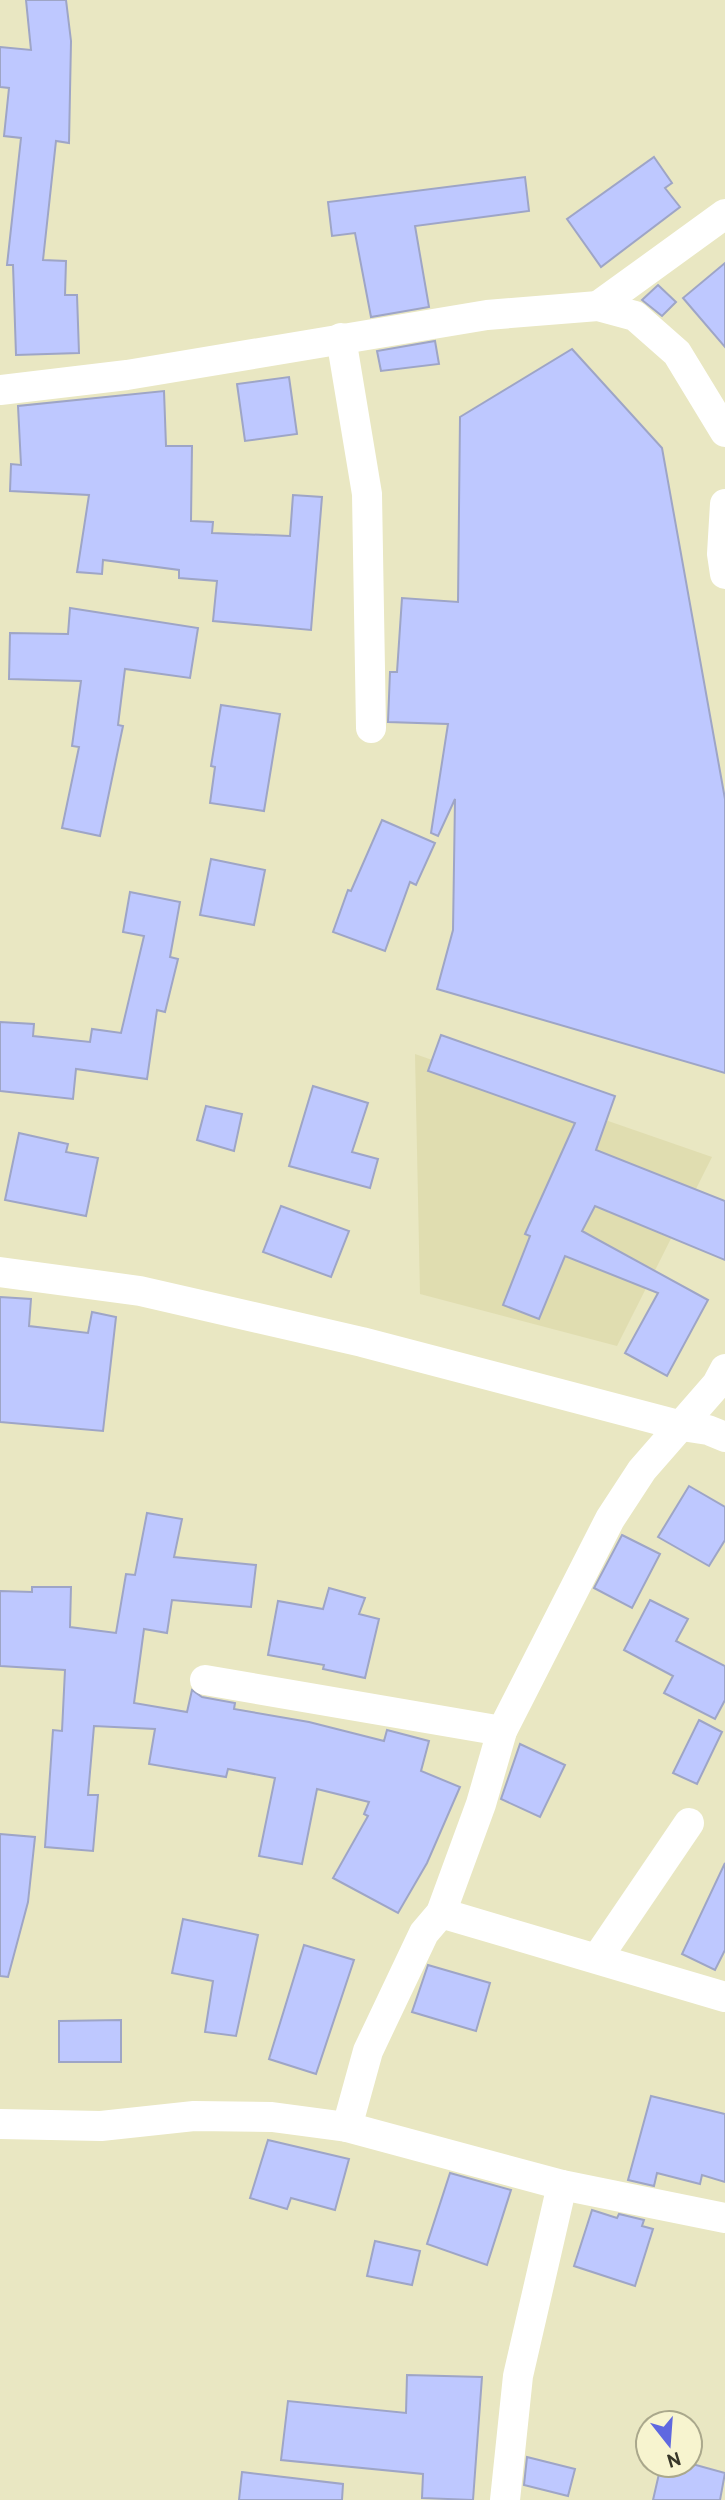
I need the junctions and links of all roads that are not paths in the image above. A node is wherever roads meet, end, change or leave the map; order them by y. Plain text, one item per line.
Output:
1 (725, 214) edge
2 (598, 306) junction
3 (341, 338) junction
4 (0, 390) edge
5 (725, 432) edge
6 (725, 504) edge
7 (725, 573) edge
8 (371, 728) dead end
9 (0, 1272) edge
10 (725, 1368) edge
11 (682, 1426) junction
12 (725, 1437) edge
13 (205, 1680) dead end
14 (502, 1731) junction
15 (689, 1824) dead end
16 (441, 1913) junction
17 (598, 1957) junction
18 (725, 1997) edge
19 (0, 2124) edge
20 (347, 2127) junction
21 (562, 2185) junction
22 (725, 2218) edge
23 (505, 2500) edge

1 - 2 street
2 - 3 street
2 - 5 street
3 - 4 street
3 - 8 street
6 - 7 street
9 - 11 street
10 - 11 street
11 - 12 street
11 - 14 street
13 - 14 street
14 - 16 street
15 - 17 street
16 - 17 street
16 - 20 street
17 - 18 street
19 - 20 street
20 - 21 street
21 - 22 street
21 - 23 street

